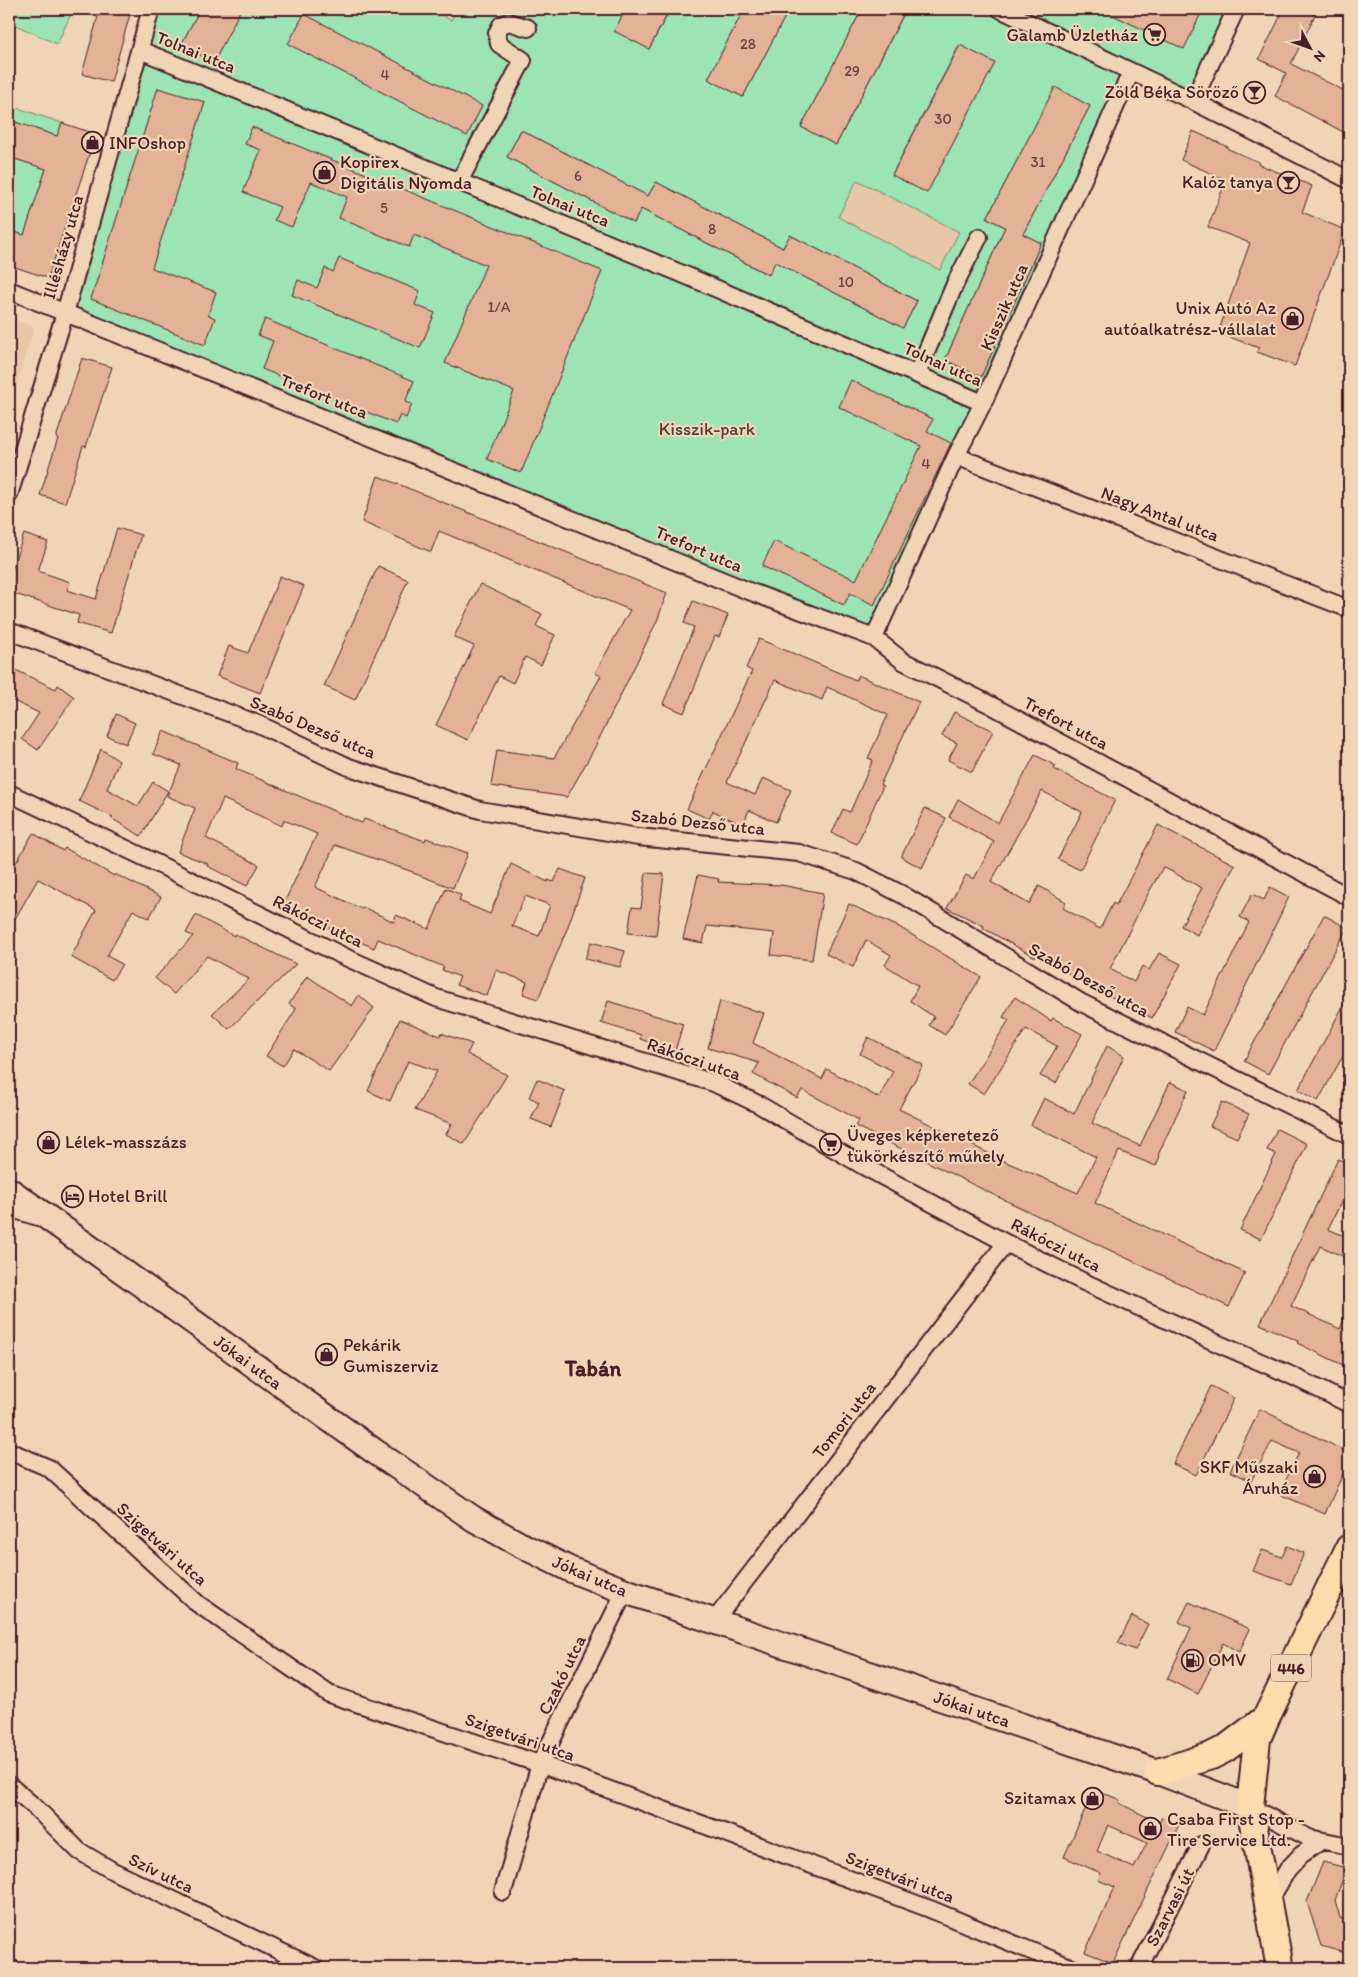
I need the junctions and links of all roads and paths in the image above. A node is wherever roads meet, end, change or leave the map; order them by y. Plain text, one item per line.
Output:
1 (151, 9) edge
2 (1000, 9) edge
3 (1236, 9) edge
4 (528, 28) dead end
5 (140, 50) junction
6 (1131, 72) junction
7 (1193, 101) junction
8 (1349, 180) edge
9 (460, 182) junction
10 (979, 237) dead end
11 (9, 290) edge
12 (65, 313) junction
13 (917, 374) junction
14 (984, 403) junction
15 (956, 456) junction
16 (9, 494) edge
17 (1349, 609) edge
18 (9, 631) edge
19 (874, 638) junction
20 (9, 793) edge
21 (1349, 897) edge
22 (1349, 1135) edge
23 (9, 1190) edge
24 (9, 1208) edge
25 (51, 1220) junction
26 (1006, 1243) junction
27 (1349, 1404) edge
28 (9, 1451) edge
29 (1349, 1548) edge
30 (625, 1591) junction
31 (714, 1621) junction
32 (1266, 1718) junction
33 (540, 1764) junction
34 (1158, 1772) junction
35 (9, 1785) edge
36 (1250, 1807) junction
37 (1321, 1841) junction
38 (1201, 1845) dead end
39 (1349, 1846) edge
40 (502, 1892) dead end
41 (1268, 1903) junction
42 (315, 1968) edge
43 (1072, 1968) edge
44 (1139, 1968) edge
45 (1280, 1968) edge

1 - 5 street, Illésházy utca
2 - 6 street
3 - 7 street
4 - 9 street
5 - 9 street, Tolnai utca
5 - 12 street, Illésházy utca
6 - 7 street
6 - 14 street, Kisszik utca
7 - 8 street
9 - 13 street, Tolnai utca
10 - 13 street
11 - 12 street, Trefort utca
12 - 16 street, Illésházy utca
12 - 19 street, Trefort utca
13 - 14 street, Tolnai utca
14 - 15 street, Kisszik utca
15 - 17 street, Nagy Antal utca
15 - 19 street, Kisszik utca
18 - 22 street, Szabó Dezső utca
19 - 21 street, Trefort utca
20 - 26 street, Rákóczi utca
23 - 25 main road, Jókai utca
24 - 25 street
25 - 30 main road, Jókai utca
26 - 27 street, Rákóczi utca
26 - 31 street, Tomori utca
28 - 33 street, Szigetvári utca
29 - 32 main road, 446
30 - 31 main road, Jókai utca
30 - 33 street, Czakó utca
31 - 34 main road, Jókai utca
32 - 34 main road
32 - 36 main road, 446
33 - 40 street, Czakó utca
33 - 43 street, Szigetvári utca
34 - 36 main road, Jókai utca
35 - 42 street, Szív utca
36 - 37 street
36 - 41 main road, 446
37 - 39 street
37 - 41 street
38 - 44 street, Szarvasi út
41 - 45 main road, 446

